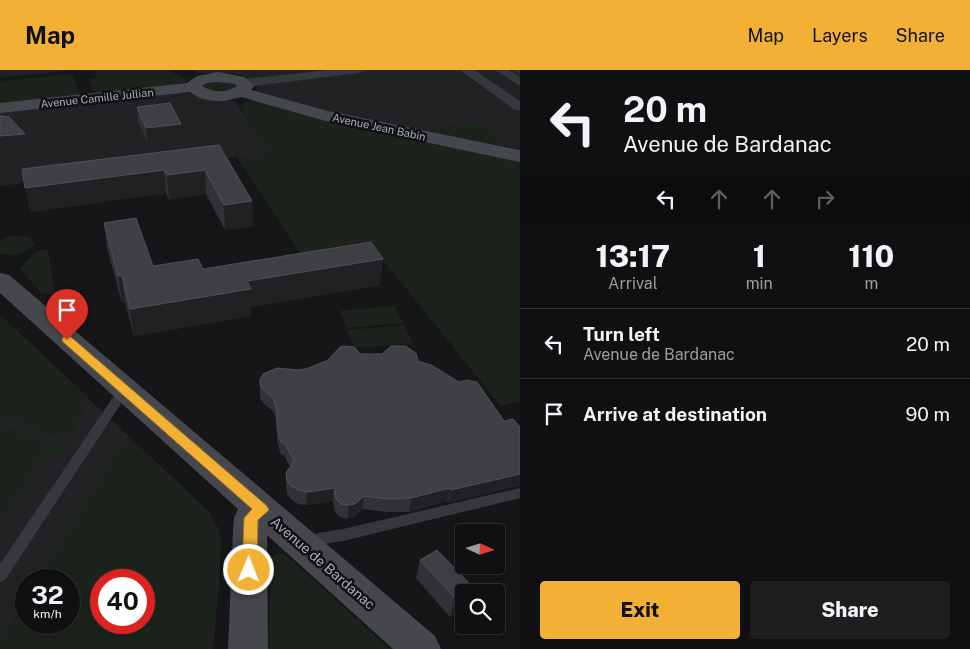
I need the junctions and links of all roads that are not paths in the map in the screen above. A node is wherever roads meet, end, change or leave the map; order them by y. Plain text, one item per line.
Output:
1 (359, 70) edge
2 (466, 70) edge
3 (501, 70) edge
4 (184, 72) dead end
5 (520, 82) edge
6 (198, 83) junction
7 (242, 87) junction
8 (517, 102) edge
9 (0, 108) edge
10 (520, 156) edge
11 (0, 280) edge
12 (124, 390) junction
13 (520, 493) edge
14 (262, 510) junction
15 (298, 541) junction
16 (0, 576) edge
17 (248, 649) edge
18 (421, 649) edge

1 - 7 street
2 - 8 street
3 - 5 street
4 - 6 street
6 - 7 street
6 - 9 street, Avenue Camille Jullian
7 - 10 street, Avenue Jean Babin
11 - 12 street, Avenue de Bardanac
12 - 14 street, Avenue de Bardanac
12 - 16 lane
13 - 15 lane
14 - 15 street, Avenue de Bardanac
14 - 17 street
15 - 18 street, Avenue de Bardanac

